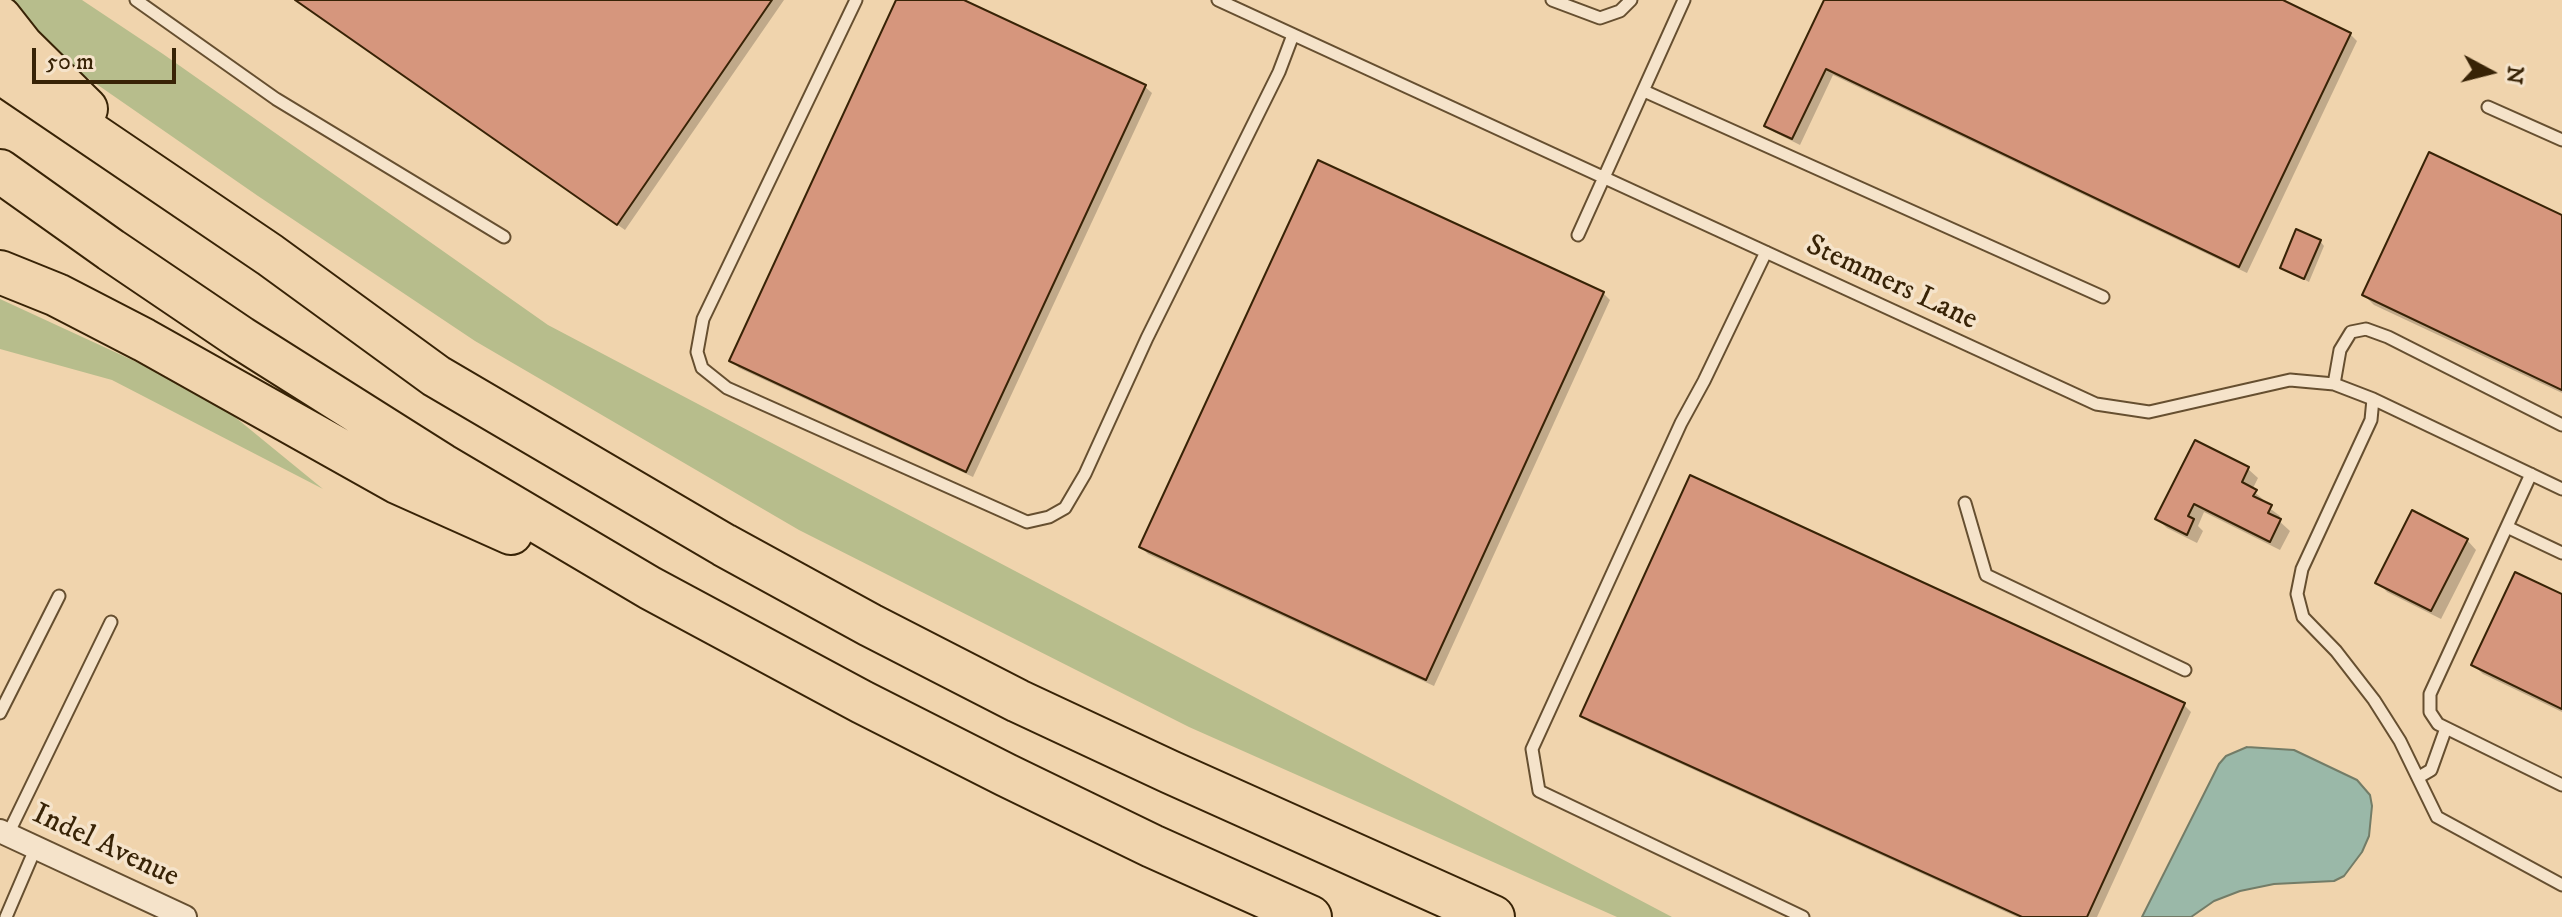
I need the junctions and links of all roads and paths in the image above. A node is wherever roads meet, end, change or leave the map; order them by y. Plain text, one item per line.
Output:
1 (136, 0) edge
2 (856, 0) edge
3 (1218, 0) edge
4 (1552, 0) edge
5 (1631, 0) edge
6 (1684, 0) edge
7 (0, 18) edge
8 (1293, 35) junction
9 (0, 72) edge
10 (1644, 91) junction
11 (2488, 107) dead end
12 (2562, 140) edge
13 (122, 153) junction
14 (0, 171) edge
15 (1605, 177) junction
16 (1578, 235) dead end
17 (504, 237) dead end
18 (0, 249) edge
19 (1766, 252) junction
20 (0, 272) edge
21 (57, 295) junction
22 (2103, 297) dead end
23 (2334, 384) junction
24 (2373, 399) junction
25 (2562, 425) edge
26 (2531, 474) junction
27 (2562, 489) edge
28 (1965, 503) dead end
29 (2507, 527) junction
30 (2562, 553) edge
31 (59, 596) dead end
32 (111, 622) dead end
33 (719, 626) junction
34 (2185, 670) dead end
35 (0, 713) edge
36 (2446, 728) junction
37 (2419, 777) junction
38 (2562, 785) edge
39 (4, 832) edge
40 (36, 847) junction
41 (2562, 885) edge
42 (6, 917) edge
43 (185, 917) edge
44 (1310, 917) edge
45 (1493, 917) edge
46 (1803, 917) edge

1 - 17 lane
2 - 8 lane
3 - 8 lane, Stemmers Lane
4 - 5 lane
6 - 10 lane
7 - 13 highway
8 - 15 lane, Stemmers Lane
9 - 13 highway
10 - 15 lane
10 - 22 lane
11 - 12 lane
13 - 45 highway
14 - 33 highway
15 - 16 lane
15 - 19 lane, Stemmers Lane
18 - 21 highway
19 - 23 lane, Stemmers Lane
19 - 46 lane
20 - 21 highway
21 - 33 highway
23 - 24 lane, Stemmers Lane
23 - 25 lane
24 - 26 lane, Stemmers Lane
24 - 37 lane
26 - 27 lane, Stemmers Lane
26 - 29 lane
28 - 34 lane
29 - 30 lane
29 - 36 lane
31 - 35 lane
32 - 39 lane
33 - 44 highway
36 - 37 lane
36 - 38 lane
37 - 41 lane
39 - 40 street, Indel Avenue
40 - 42 lane
40 - 43 street, Indel Avenue

